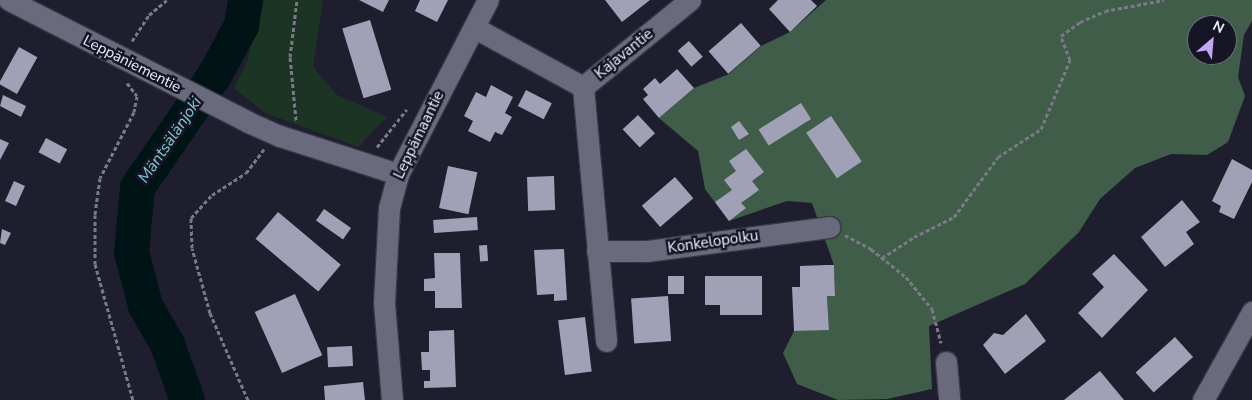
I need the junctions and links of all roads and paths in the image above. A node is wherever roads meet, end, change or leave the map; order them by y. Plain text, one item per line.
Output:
1 (4, 0) edge
2 (9, 0) edge
3 (167, 0) edge
4 (297, 0) edge
5 (488, 0) edge
6 (690, 0) edge
7 (1164, 0) edge
8 (0, 8) edge
9 (475, 28) junction
10 (122, 60) junction
11 (583, 87) junction
12 (408, 108) dead end
13 (280, 136) junction
14 (369, 163) junction
15 (398, 174) junction
16 (829, 227) joint
17 (597, 251) junction
18 (882, 258) junction
19 (1252, 312) edge
20 (606, 341) dead end
21 (946, 362) joint
22 (133, 400) edge
23 (248, 400) edge
24 (392, 400) edge
25 (949, 400) edge
26 (1203, 400) edge

1 - 8 street
2 - 10 street, Leppäniementie
3 - 10 path
4 - 13 path
5 - 9 street, Leppämaantie
6 - 11 street, Kajavantie
7 - 18 path
9 - 11 street, Kajavantie
9 - 15 street, Leppämaantie
10 - 13 street, Leppäniementie
10 - 22 path
11 - 17 street
12 - 14 path
13 - 14 street, Leppäniementie
13 - 23 path
14 - 15 street, Leppäniementie
15 - 24 street, Leppämaantie
16 - 17 street, Konkelopolku
16 - 18 path
17 - 20 street
18 - 21 path
19 - 26 street
21 - 25 street

